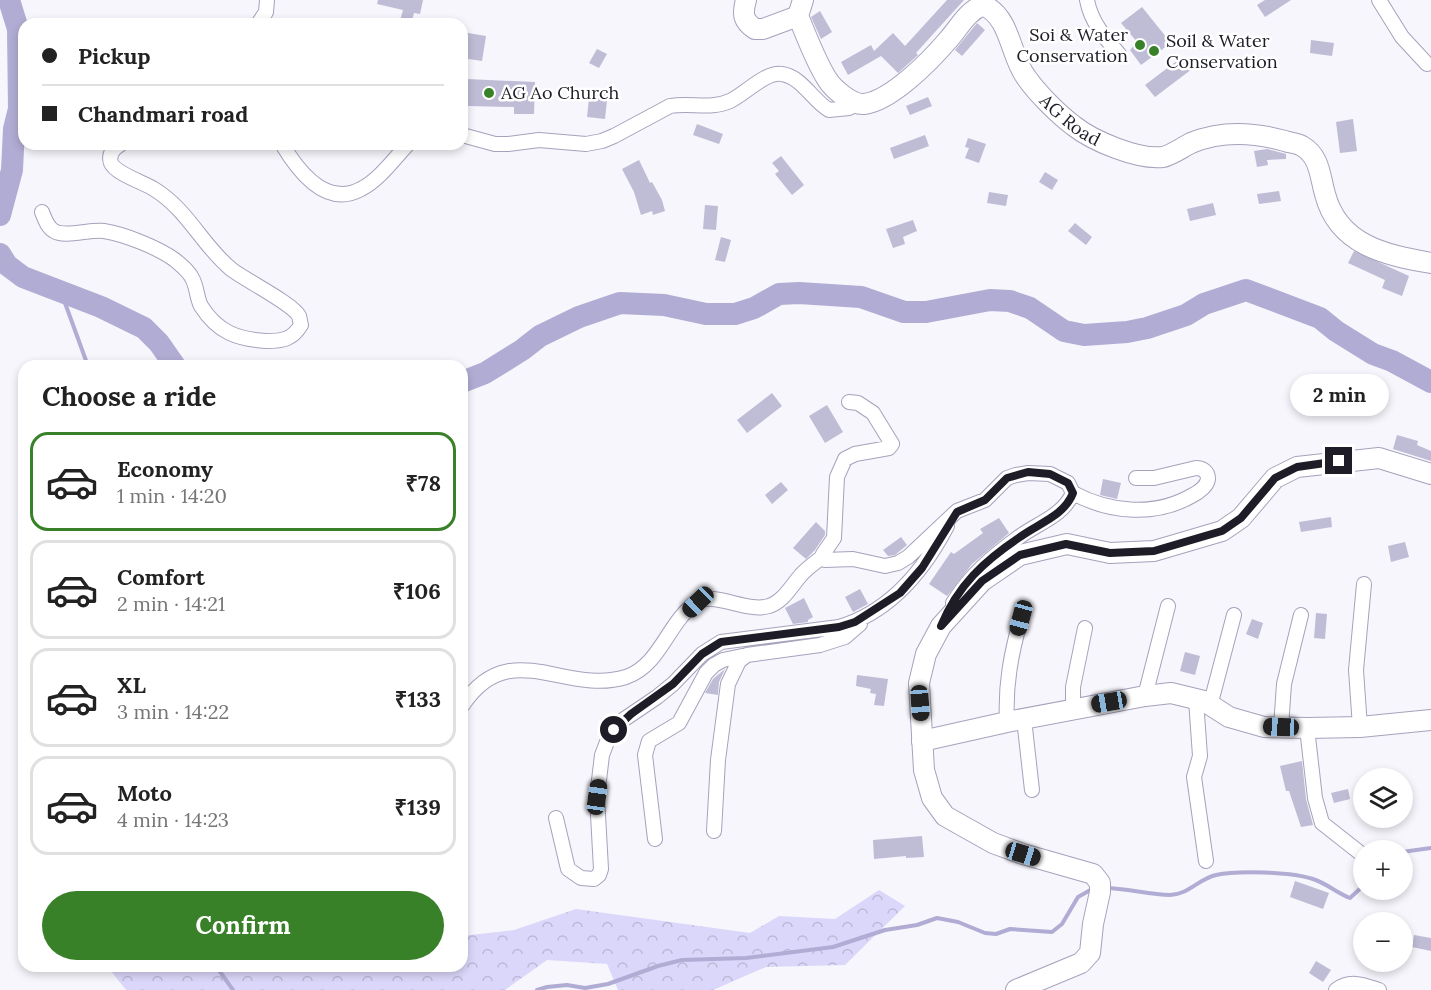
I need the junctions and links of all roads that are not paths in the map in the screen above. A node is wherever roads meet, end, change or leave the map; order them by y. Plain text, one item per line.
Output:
1 (267, 0) edge
2 (746, 0) edge
3 (1087, 0) edge
4 (1379, 0) edge
5 (800, 8) edge
6 (262, 18) edge
7 (1119, 54) dead end
8 (1427, 64) dead end
9 (856, 103) junction
10 (468, 137) edge
11 (115, 150) edge
12 (286, 150) edge
13 (402, 150) edge
14 (42, 212) dead end
15 (1431, 263) edge
16 (849, 402) dead end
17 (1431, 474) edge
18 (1136, 478) dead end
19 (1073, 493) junction
20 (952, 517) junction
21 (822, 557) junction
22 (1364, 584) dead end
23 (1168, 606) dead end
24 (878, 609) junction
25 (1234, 615) dead end
26 (1301, 615) dead end
27 (1021, 618) dead end
28 (941, 626) junction
29 (1085, 628) dead end
30 (747, 655) junction
31 (1145, 696) junction
32 (468, 697) edge
33 (1203, 703) junction
34 (1073, 709) junction
35 (1015, 720) junction
36 (1431, 720) edge
37 (1281, 727) junction
38 (1360, 727) junction
39 (1307, 728) junction
40 (922, 741) junction
41 (1032, 790) dead end
42 (556, 818) dead end
43 (714, 831) dead end
44 (655, 839) dead end
45 (1353, 847) edge
46 (1206, 861) dead end
47 (1016, 990) edge
48 (1336, 990) edge
49 (1379, 990) edge

1 - 6 street
2 - 5 main road
3 - 7 street
4 - 8 street
5 - 9 main road
9 - 10 street
9 - 15 main road, AG Road
11 - 14 street
12 - 13 street
16 - 21 street
17 - 28 main road
18 - 19 street
19 - 20 street
19 - 28 street
20 - 21 street
20 - 24 street
21 - 32 street
22 - 38 street
23 - 31 street
24 - 30 street
24 - 42 street
25 - 33 street
26 - 37 street
27 - 35 street
28 - 40 main road
29 - 34 street
30 - 43 street
30 - 44 street
31 - 33 main road
31 - 34 main road
33 - 37 main road
33 - 46 street
34 - 35 main road
35 - 40 main road
35 - 41 street
36 - 38 main road
37 - 39 main road
38 - 39 main road
39 - 45 street
40 - 47 main road
48 - 49 street

